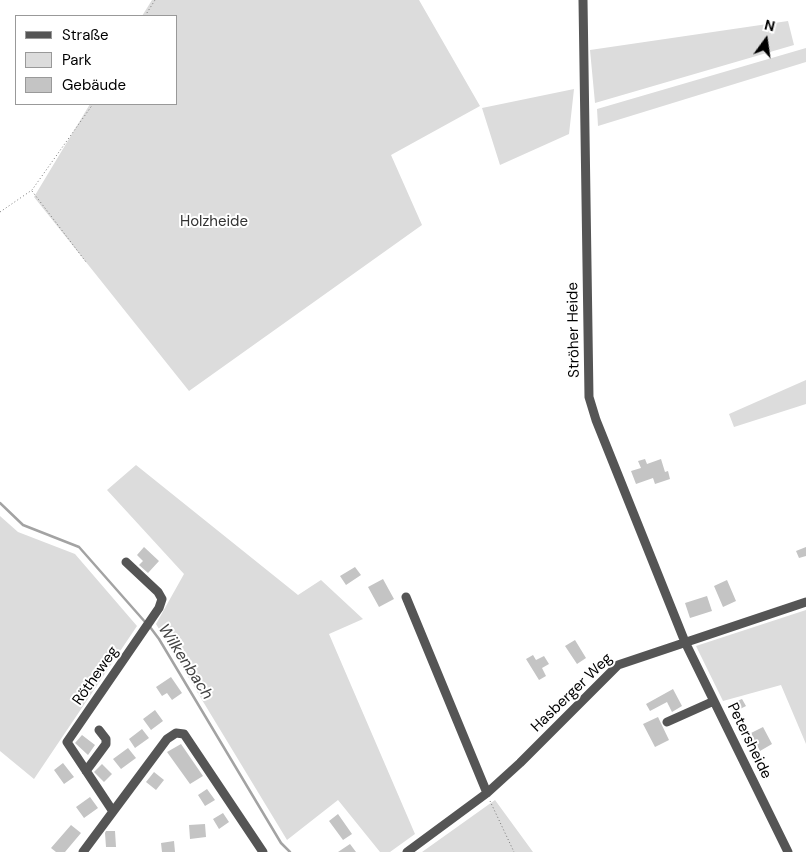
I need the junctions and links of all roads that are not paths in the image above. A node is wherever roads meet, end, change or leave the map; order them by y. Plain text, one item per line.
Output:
1 (583, 0) edge
2 (126, 562) dead end
3 (406, 597) dead end
4 (806, 602) edge
5 (685, 642) junction
6 (714, 702) junction
7 (668, 722) dead end
8 (100, 730) dead end
9 (86, 770) junction
10 (487, 793) junction
11 (112, 810) junction
12 (83, 852) edge
13 (263, 852) edge
14 (407, 852) edge
15 (788, 852) edge

1 - 5 street, Ströher Heide
2 - 9 street, Rötheweg
3 - 10 street
4 - 5 street, Hasberger Weg
5 - 6 street, Petersheide
5 - 10 street, Hasberger Weg
6 - 7 street
6 - 15 street, Petersheide
8 - 9 street
9 - 11 street, Rötheweg
10 - 14 street, Hasberger Weg
11 - 12 street
11 - 13 street

